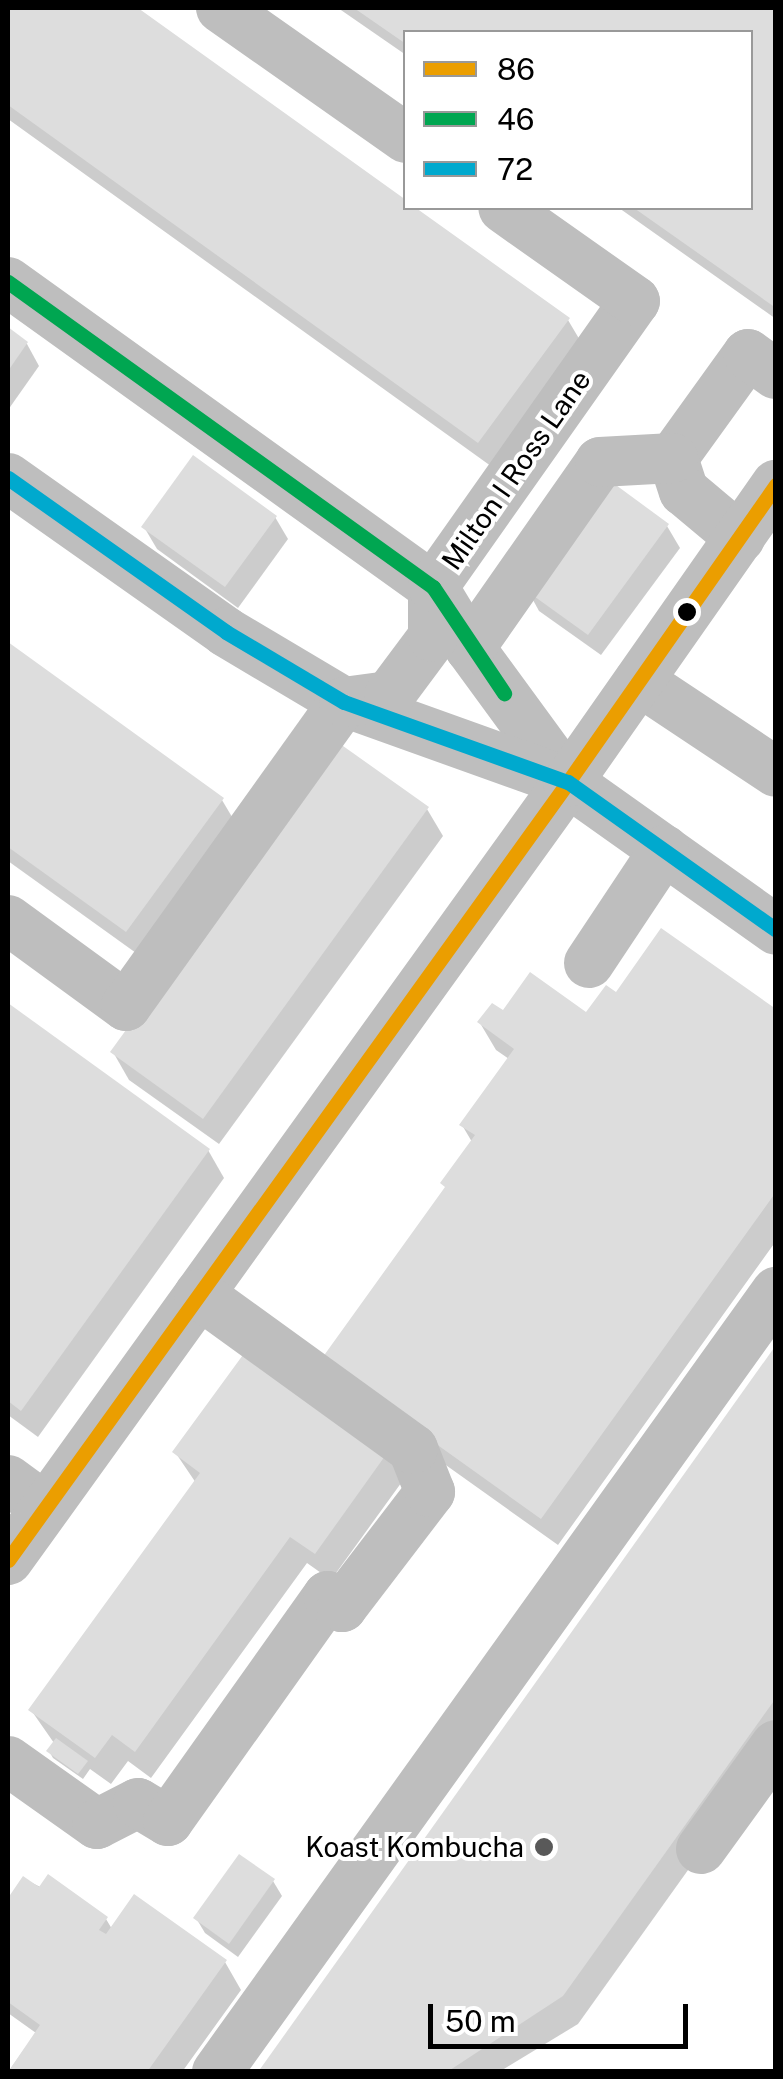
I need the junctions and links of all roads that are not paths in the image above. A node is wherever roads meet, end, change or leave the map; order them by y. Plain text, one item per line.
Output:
1 (221, 8) edge
2 (403, 136) edge
3 (506, 210) edge
4 (8, 282) edge
5 (776, 374) edge
6 (673, 458) junction
7 (8, 478) edge
8 (776, 486) edge
9 (740, 538) junction
10 (433, 587) junction
11 (470, 648) junction
12 (640, 680) junction
13 (344, 702) junction
14 (776, 772) edge
15 (568, 782) junction
16 (664, 850) junction
17 (8, 920) edge
18 (776, 930) edge
19 (590, 963) dead end
20 (776, 1292) edge
21 (199, 1294) junction
22 (26, 1494) edge
23 (8, 1560) edge
24 (776, 1746) edge
25 (8, 1761) edge
26 (776, 1810) edge
27 (218, 2072) edge

1 - 2 street
3 - 10 street, Milton I Ross Lane
4 - 10 street
5 - 6 street
6 - 9 street
6 - 11 street
7 - 13 street
8 - 9 street
9 - 12 street
10 - 11 street
10 - 13 street, Milton I Ross Lane
11 - 15 street
12 - 14 street
12 - 15 street
13 - 15 street
13 - 17 street
15 - 16 street
15 - 21 street
16 - 18 street
16 - 19 street
20 - 27 street
21 - 22 street
21 - 25 street
22 - 23 street
24 - 26 street

